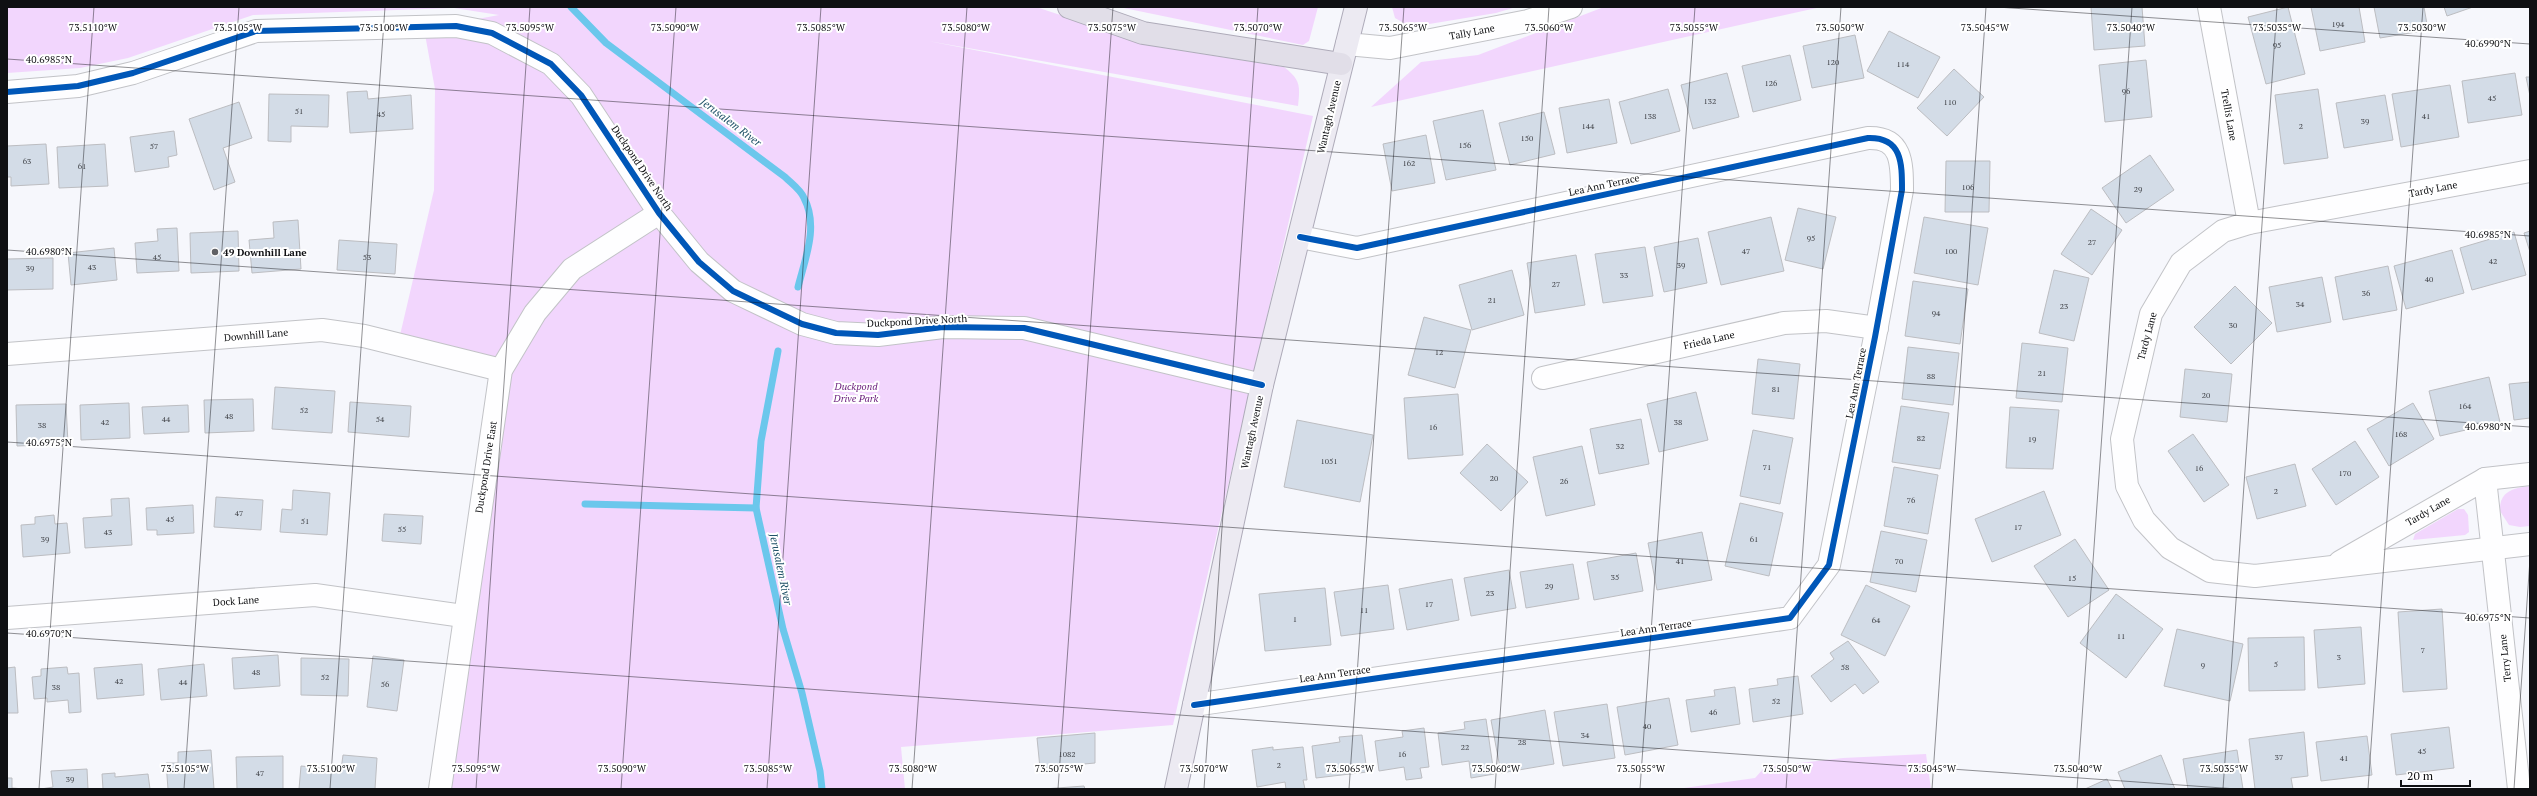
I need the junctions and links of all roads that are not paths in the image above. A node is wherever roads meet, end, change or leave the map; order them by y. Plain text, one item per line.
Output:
1 (1069, 7) edge
2 (1356, 7) edge
3 (1571, 7) edge
4 (2209, 7) edge
5 (1344, 54) junction
6 (7, 92) edge
7 (2530, 171) edge
8 (659, 213) junction
9 (2249, 223) junction
10 (1300, 237) junction
11 (1877, 328) junction
12 (7, 354) edge
13 (501, 370) junction
14 (1543, 378) dead end
15 (1262, 385) junction
16 (2530, 474) edge
17 (2485, 479) junction
18 (2530, 544) edge
19 (2492, 549) junction
20 (2332, 566) junction
21 (463, 616) junction
22 (7, 618) edge
23 (1194, 705) junction
24 (440, 789) edge
25 (1176, 789) edge
26 (2519, 789) edge

1 - 5 highway
2 - 5 main road, Wantagh Avenue
3 - 5 street, Tally Lane
4 - 9 street, Trellis Lane
5 - 10 main road, Wantagh Avenue
6 - 8 street, Duckpond Drive North
7 - 9 street, Tardy Lane
8 - 13 street, Duckpond Drive East
8 - 15 street, Duckpond Drive North
9 - 20 street, Tardy Lane
10 - 11 street, Lea Ann Terrace
10 - 15 main road, Wantagh Avenue
11 - 14 street, Frieda Lane
11 - 23 street, Lea Ann Terrace
12 - 13 street, Downhill Lane
13 - 21 street, Duckpond Drive East
15 - 23 main road, Wantagh Avenue
16 - 17 street, Tardy Lane
17 - 19 street, Terry Lane
17 - 20 street, Tardy Lane
18 - 19 street, Tardy Lane
19 - 20 street, Tardy Lane
19 - 26 street, Terry Lane
21 - 22 street, Dock Lane
21 - 24 street, Duckpond Drive East
23 - 25 main road, Wantagh Avenue

